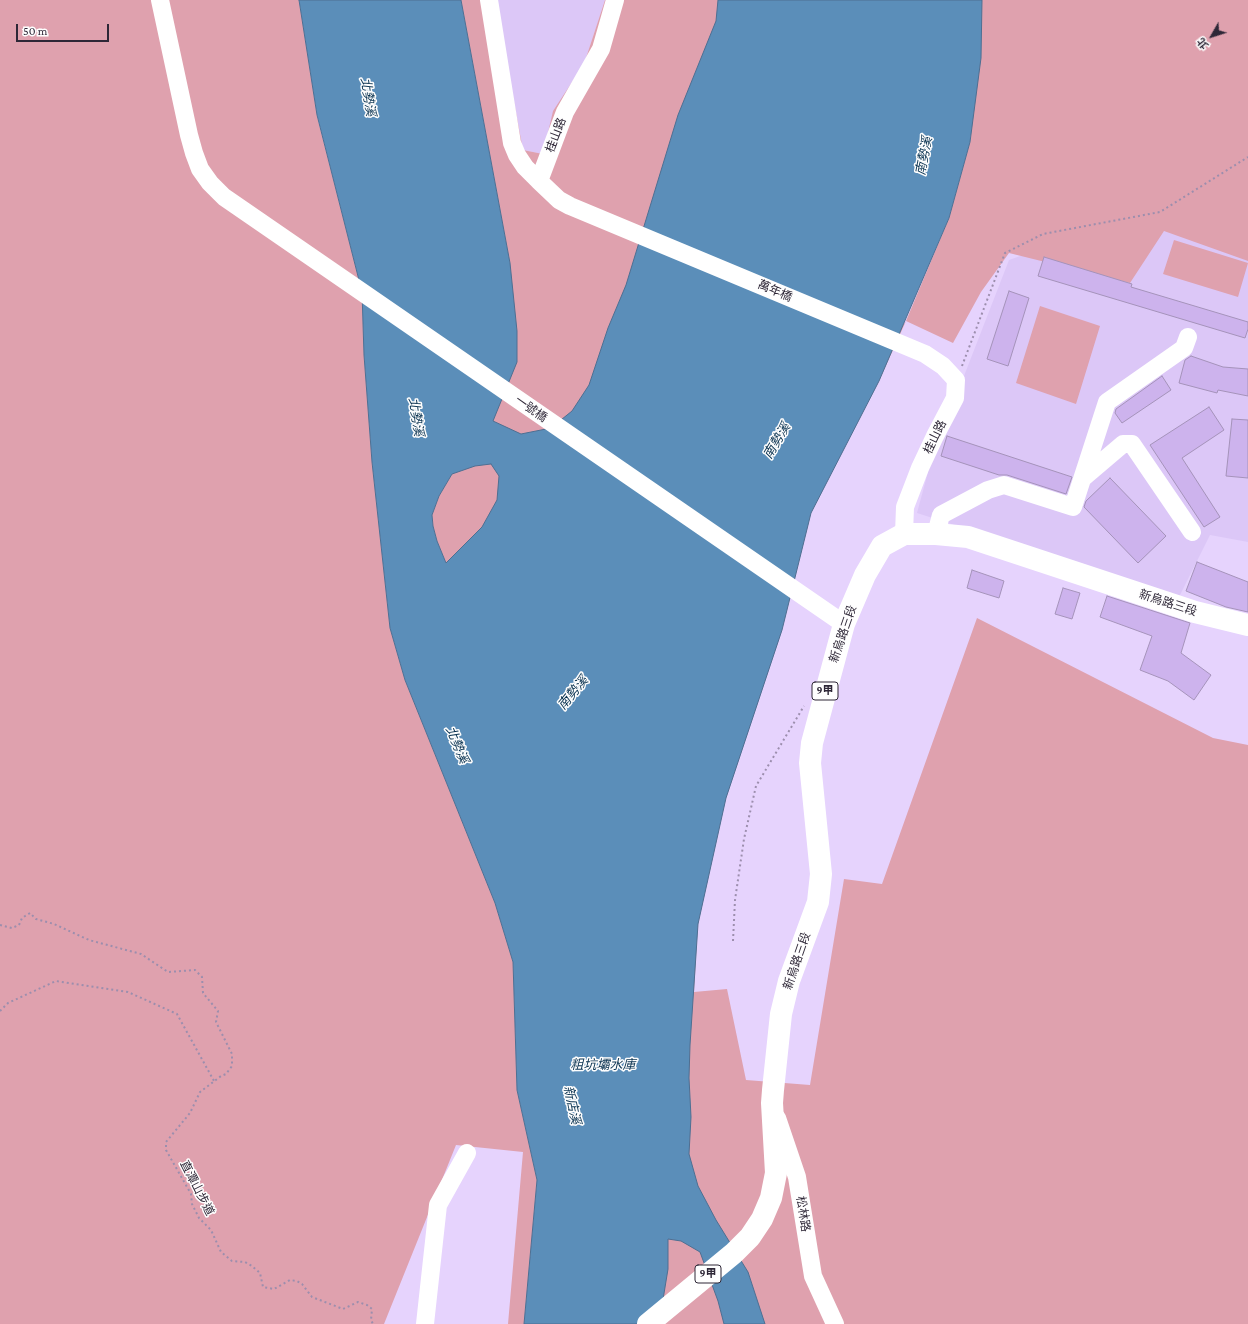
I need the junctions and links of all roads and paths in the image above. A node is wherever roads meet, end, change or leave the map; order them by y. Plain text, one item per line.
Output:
1 (160, 0) edge
2 (489, 0) edge
3 (615, 0) edge
4 (1248, 157) edge
5 (539, 181) junction
6 (1188, 337) dead end
7 (956, 380) junction
8 (1082, 479) junction
9 (1192, 532) dead end
10 (904, 534) junction
11 (936, 534) junction
12 (844, 624) junction
13 (1248, 625) edge
14 (805, 704) dead end
15 (0, 925) edge
16 (733, 942) dead end
17 (185, 970) junction
18 (181, 972) dead end
19 (0, 1011) edge
20 (214, 1081) junction
21 (772, 1104) junction
22 (466, 1153) dead end
23 (373, 1324) edge
24 (425, 1324) edge
25 (648, 1324) edge
26 (836, 1324) edge

1 - 12 street, 一號橋
2 - 5 street
3 - 5 street, 桂山路
4 - 7 path
5 - 7 street, 萬年橋
6 - 8 street
7 - 10 street, 桂山路
8 - 9 street
8 - 11 street
10 - 11 main road, 新烏路三段 / 9甲
10 - 12 main road, 新烏路三段 / 9甲
11 - 13 main road, 新烏路三段 / 9甲
12 - 21 main road, 新烏路三段 / 9甲
14 - 16 path
15 - 17 path, 直潭山步道
17 - 18 path
17 - 20 path, 直潭山步道
19 - 20 path
20 - 23 path, 直潭山步道
21 - 25 main road, 新烏路三段 / 9甲
21 - 26 street, 松林路
22 - 24 street

